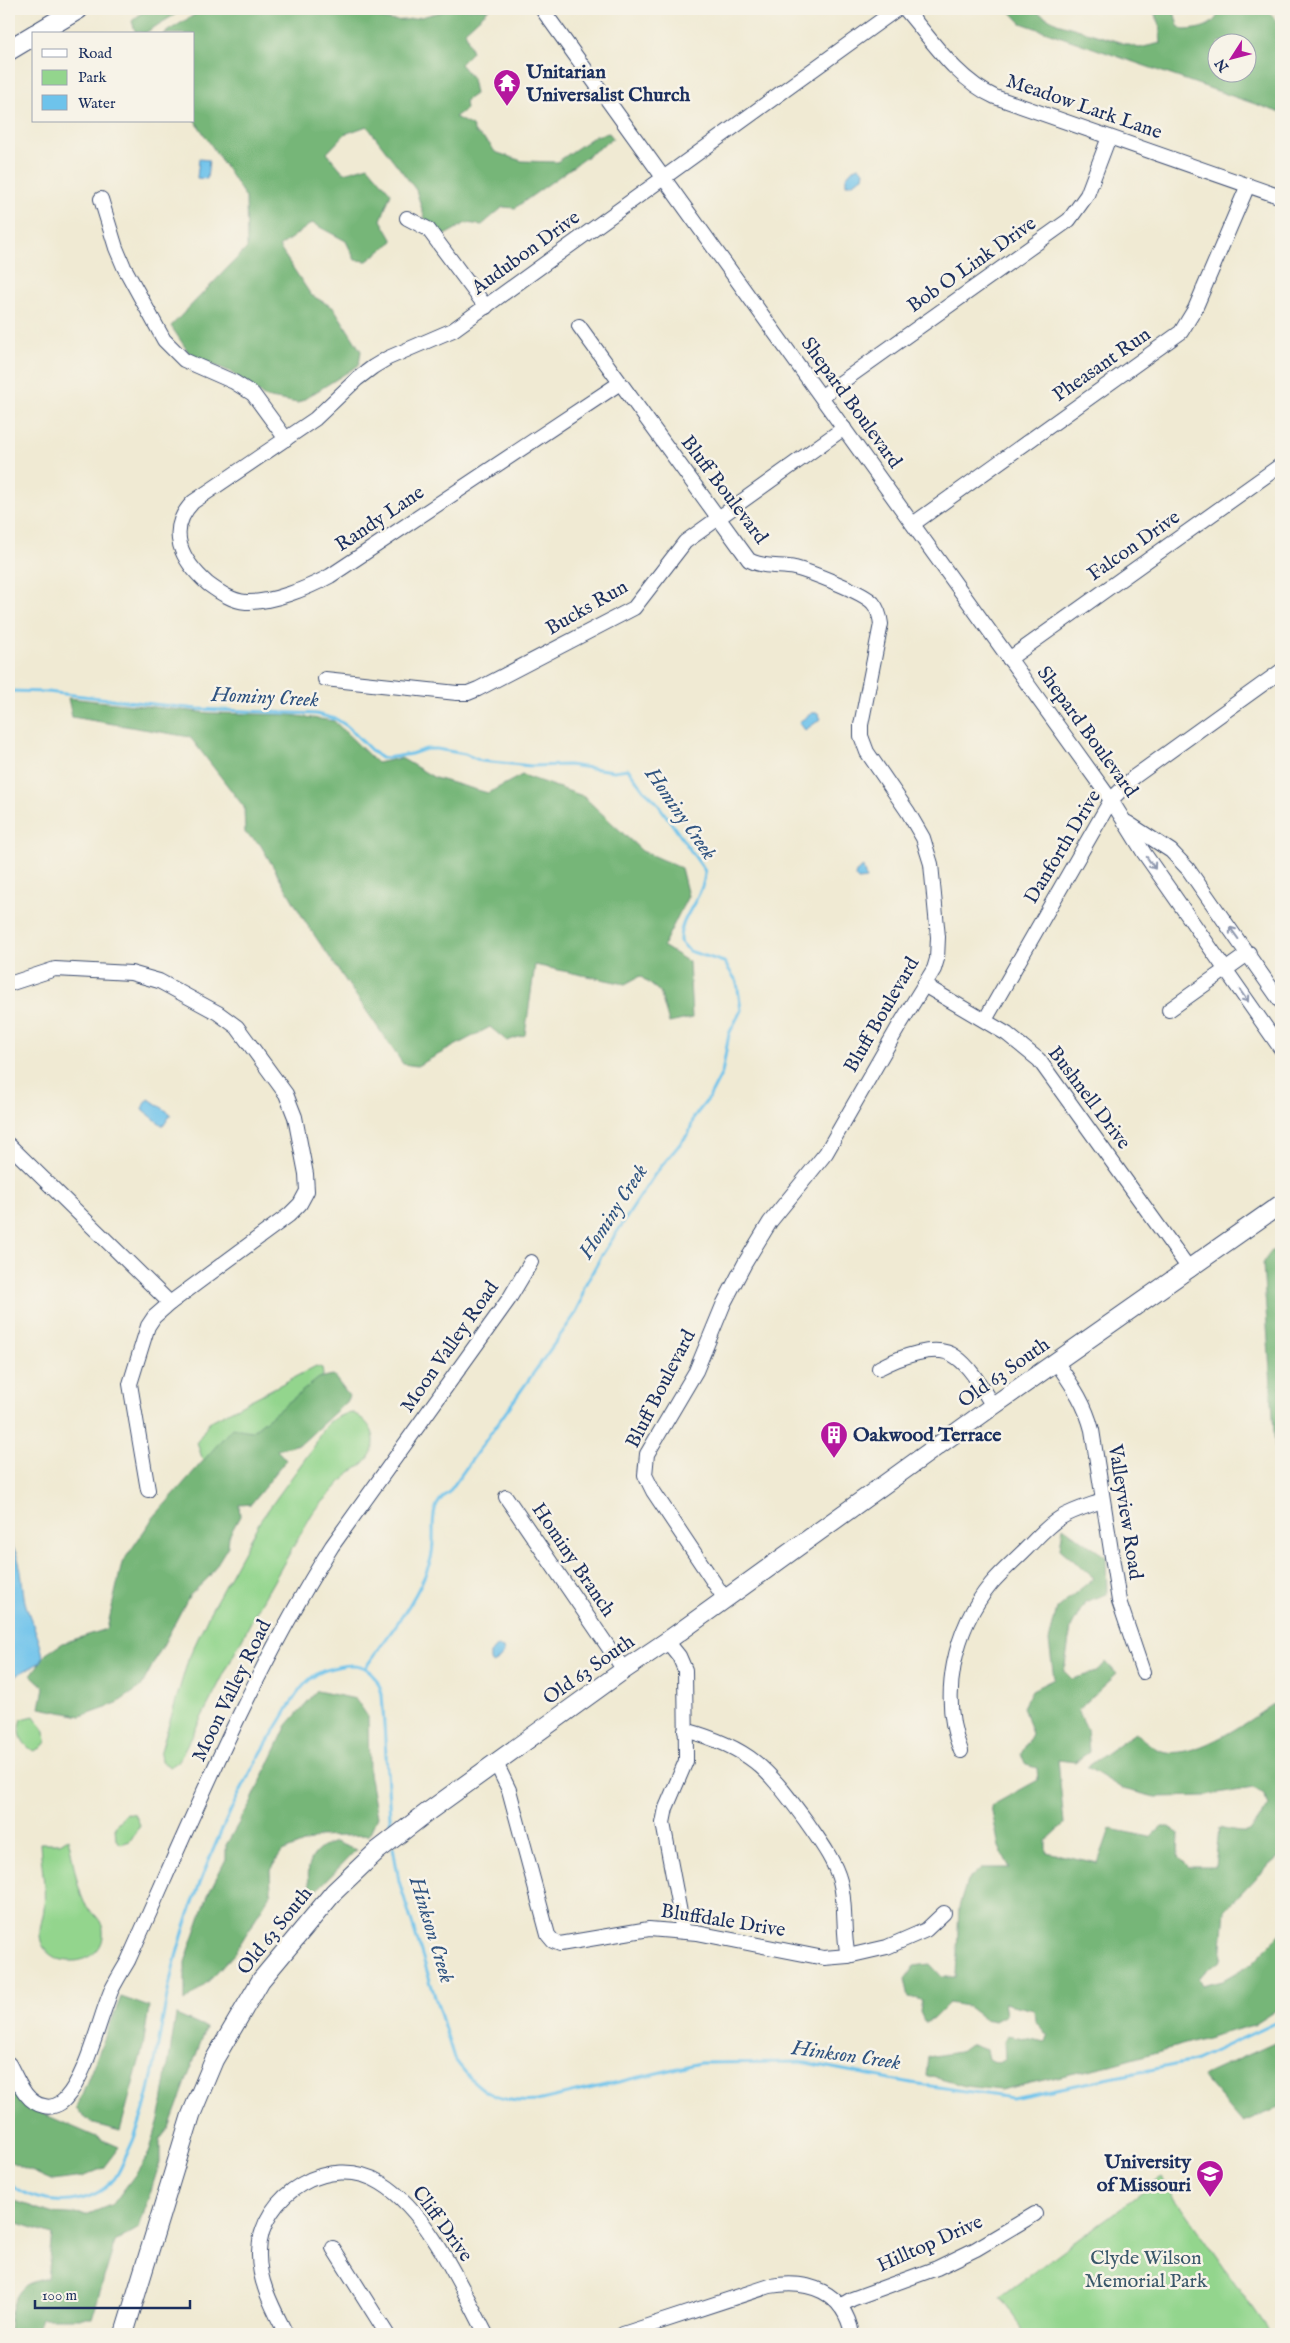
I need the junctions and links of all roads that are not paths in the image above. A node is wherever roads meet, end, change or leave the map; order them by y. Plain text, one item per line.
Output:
1 (78, 9) edge
2 (542, 9) edge
3 (897, 9) edge
4 (905, 9) edge
5 (38, 32) edge
6 (32, 36) edge
7 (9, 50) edge
8 (1109, 137) junction
9 (664, 178) junction
10 (1248, 185) junction
11 (1281, 196) edge
12 (100, 199) dead end
13 (407, 218) dead end
14 (486, 307) junction
15 (579, 326) dead end
16 (620, 383) junction
17 (822, 396) junction
18 (844, 428) junction
19 (286, 439) junction
20 (1281, 465) edge
21 (718, 517) junction
22 (179, 524) joint
23 (913, 524) junction
24 (1009, 658) junction
25 (1281, 671) edge
26 (325, 679) dead end
27 (1111, 800) junction
28 (1126, 821) junction
29 (1249, 953) junction
30 (1225, 970) junction
31 (9, 984) edge
32 (924, 985) junction
33 (1281, 1002) edge
34 (1169, 1010) dead end
35 (985, 1020) junction
36 (1281, 1049) edge
37 (9, 1145) edge
38 (1281, 1204) edge
39 (531, 1262) dead end
40 (1190, 1270) junction
41 (170, 1303) junction
42 (1057, 1363) junction
43 (879, 1368) dead end
44 (993, 1406) junction
45 (148, 1490) dead end
46 (506, 1497) dead end
47 (1102, 1501) junction
48 (725, 1599) junction
49 (668, 1641) junction
50 (624, 1670) junction
51 (1143, 1672) dead end
52 (685, 1730) junction
53 (961, 1751) dead end
54 (496, 1763) junction
55 (944, 1913) dead end
56 (682, 1931) junction
57 (848, 1956) junction
58 (9, 2064) edge
59 (1035, 2214) dead end
60 (333, 2248) dead end
61 (840, 2306) junction
62 (662, 2329) edge
63 (124, 2334) edge
64 (286, 2334) edge
65 (387, 2334) edge
66 (486, 2334) edge
67 (623, 2334) edge
68 (852, 2334) edge

1 - 5 highway
2 - 9 street, Shepard Boulevard
3 - 9 street, Audubon Drive
4 - 8 street, Meadow Lark Lane
6 - 7 highway
8 - 10 street, Meadow Lark Lane
8 - 17 street, Bob O Link Drive
9 - 14 street, Audubon Drive
9 - 17 street, Shepard Boulevard
10 - 11 street, Meadow Lark Lane
10 - 23 street, Pheasant Run
12 - 19 street
13 - 14 street
14 - 19 street, Audubon Drive
15 - 16 street, Bluff Boulevard
16 - 21 street, Bluff Boulevard
16 - 22 street, Randy Lane
17 - 18 street, Shepard Boulevard
18 - 21 street, Bucks Run
18 - 23 street, Shepard Boulevard
19 - 22 street, Audubon Drive
20 - 24 street, Falcon Drive
21 - 26 street, Bucks Run
21 - 32 street, Bluff Boulevard
23 - 24 street, Shepard Boulevard
24 - 27 street, Shepard Boulevard
25 - 27 street, Danforth Drive
27 - 28 street, Shepard Boulevard
27 - 35 street, Danforth Drive
29 -> 28 street, Shepard Boulevard
28 -> 30 street, Shepard Boulevard
29 - 30 street
29 - 33 street, Shepard Boulevard
30 - 34 street
30 -> 36 street, Shepard Boulevard
31 - 41 street
32 - 35 street, Bushnell Drive
32 - 48 street, Bluff Boulevard
35 - 40 street, Bushnell Drive
37 - 41 street
38 - 40 main road, Old 63 South
39 - 58 street, Moon Valley Road
40 - 42 main road, Old 63 South
41 - 45 street
42 - 44 main road, Old 63 South
42 - 47 street, Valleyview Road
43 - 44 street
44 - 48 main road, Old 63 South
46 - 50 street, Hominy Branch
47 - 51 street, Valleyview Road
47 - 53 street
48 - 49 main road, Old 63 South
49 - 50 main road, Old 63 South
49 - 52 street
50 - 54 main road, Old 63 South
52 - 56 street
52 - 57 street
54 - 56 street, Bluffdale Drive
54 - 63 main road, Old 63 South
55 - 57 street, Bluffdale Drive
56 - 57 street, Bluffdale Drive
59 - 61 street, Hilltop Drive
60 - 65 street
61 - 62 street
61 - 68 street
62 - 67 street
64 - 66 street, Cliff Drive

